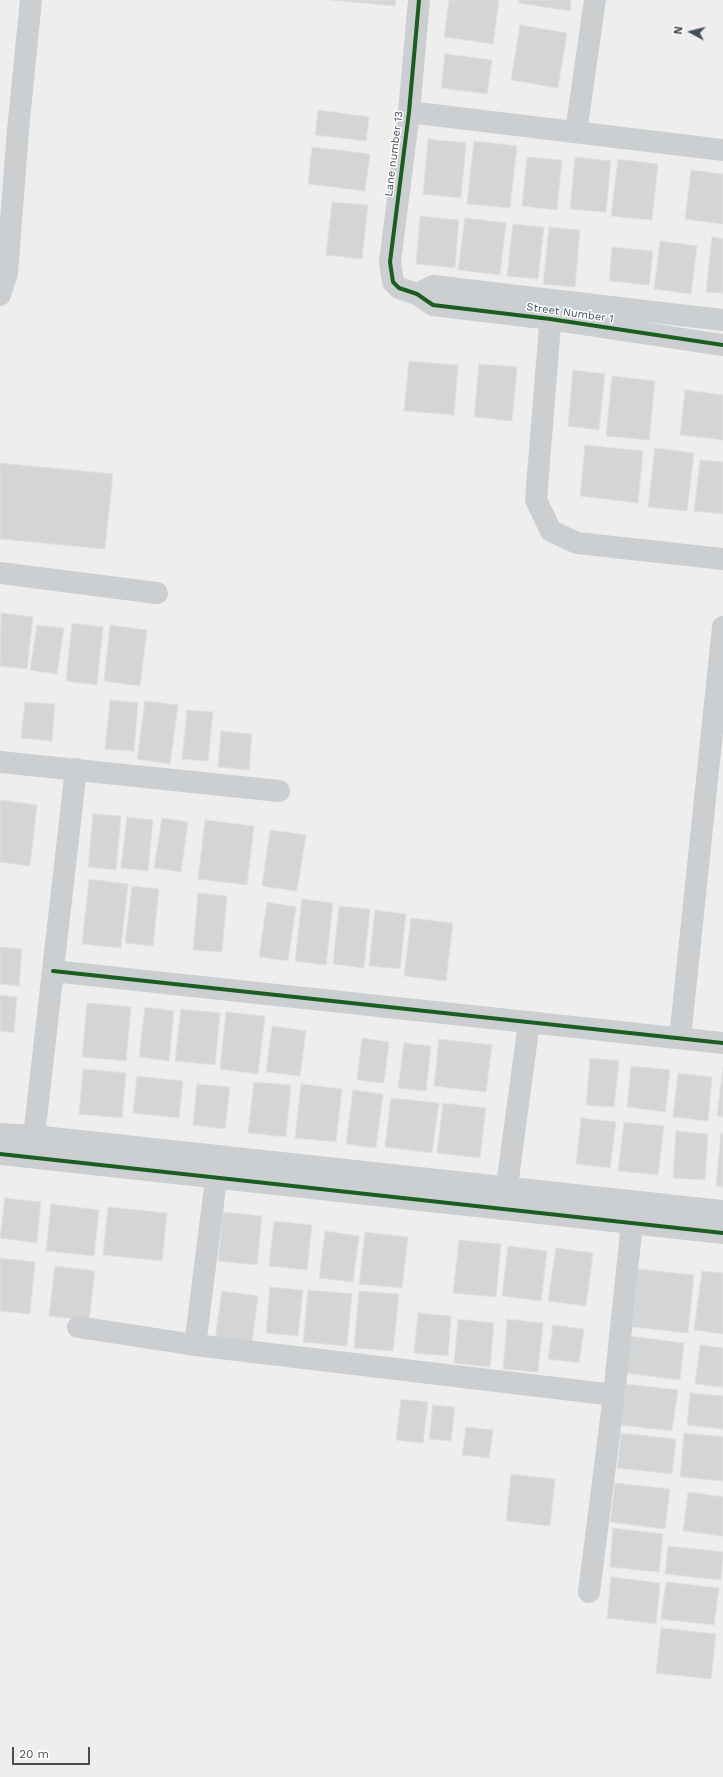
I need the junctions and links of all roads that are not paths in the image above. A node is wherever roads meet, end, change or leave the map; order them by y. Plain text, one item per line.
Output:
1 (31, 0) edge
2 (419, 0) edge
3 (595, 0) edge
4 (409, 112) junction
5 (9, 129) edge
6 (576, 132) junction
7 (723, 150) edge
8 (417, 294) joint
9 (0, 295) edge
10 (551, 309) junction
11 (723, 320) edge
12 (723, 345) edge
13 (723, 559) edge
14 (0, 574) edge
15 (157, 592) dead end
16 (723, 627) edge
17 (0, 762) edge
18 (76, 769) junction
19 (279, 791) dead end
20 (53, 971) junction
21 (529, 1022) junction
22 (680, 1038) junction
23 (723, 1043) edge
24 (0, 1134) edge
25 (34, 1136) junction
26 (0, 1154) edge
27 (217, 1166) junction
28 (505, 1198) junction
29 (723, 1211) edge
30 (632, 1223) junction
31 (723, 1233) edge
32 (78, 1327) dead end
33 (194, 1345) junction
34 (614, 1395) junction
35 (589, 1592) dead end

1 - 5 street
2 - 4 street, Lane number 13
3 - 6 street
4 - 6 street
4 - 8 street, Lane number 13
5 - 9 street
6 - 7 street
8 - 10 street, Street Number 1
10 - 11 street, Street Number 1
10 - 12 street, Street Number 1
10 - 13 street
14 - 15 street
16 - 22 street
17 - 18 street
18 - 19 street
18 - 20 street
20 - 21 street
20 - 25 street
21 - 22 street
21 - 28 street
22 - 23 street
24 - 25 street
25 - 27 street
26 - 27 street
27 - 28 street
27 - 33 street
28 - 29 street
28 - 30 street
30 - 31 street
30 - 34 street
32 - 33 street
33 - 34 street
34 - 35 street

